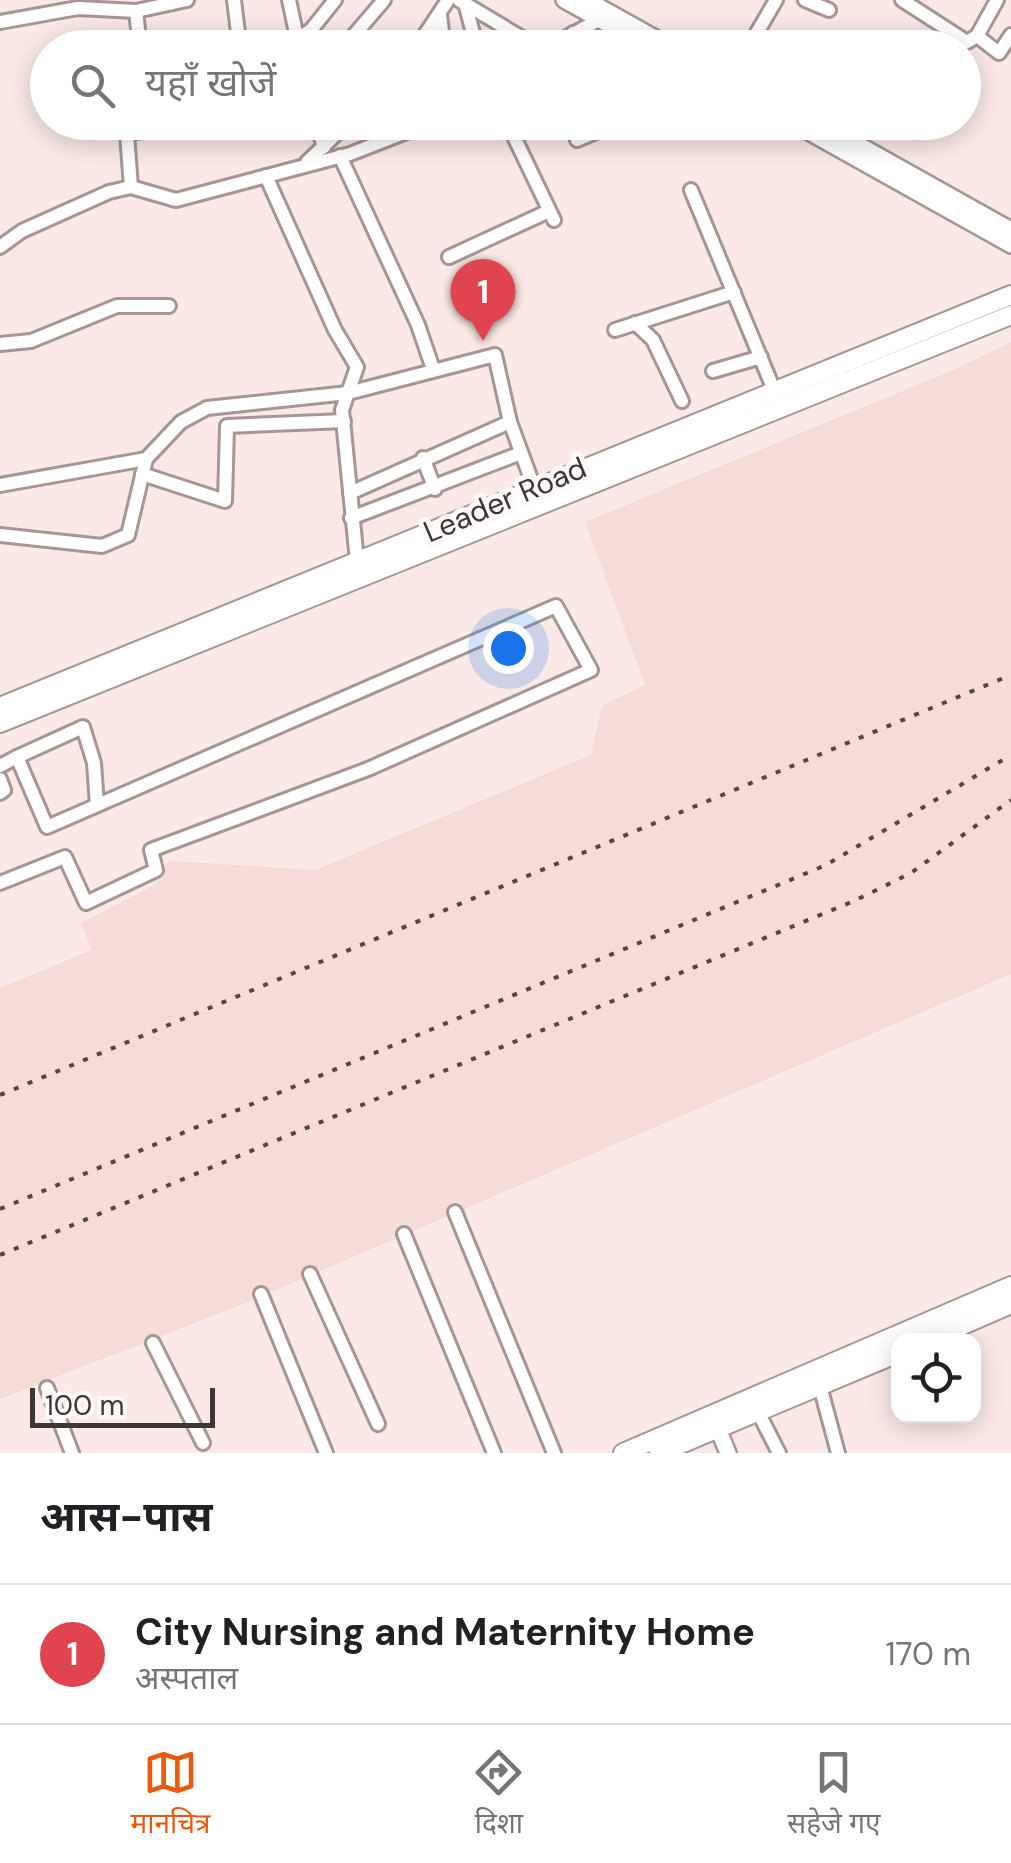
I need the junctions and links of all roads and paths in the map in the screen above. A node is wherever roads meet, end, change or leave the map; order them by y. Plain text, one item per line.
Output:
1 (187, 0) edge
2 (234, 0) edge
3 (290, 0) edge
4 (335, 0) edge
5 (384, 0) edge
6 (448, 0) edge
7 (564, 0) edge
8 (776, 0) edge
9 (804, 0) edge
10 (902, 0) edge
11 (997, 0) edge
12 (462, 2) edge
13 (600, 8) edge
14 (829, 10) dead end
15 (136, 12) junction
16 (440, 14) junction
17 (0, 22) edge
18 (138, 30) edge
19 (237, 30) edge
20 (295, 30) edge
21 (310, 30) edge
22 (358, 30) edge
23 (429, 30) edge
24 (442, 30) edge
25 (471, 30) edge
26 (509, 30) edge
27 (577, 30) edge
28 (628, 30) edge
29 (640, 30) edge
30 (758, 30) edge
31 (949, 30) edge
32 (980, 30) edge
33 (1011, 35) edge
34 (981, 39) edge
35 (127, 140) edge
36 (322, 140) edge
37 (331, 140) edge
38 (383, 140) edge
39 (516, 140) edge
40 (823, 140) edge
41 (852, 140) edge
42 (324, 147) junction
43 (340, 156) junction
44 (304, 166) junction
45 (266, 176) junction
46 (131, 187) junction
47 (691, 190) dead end
48 (1011, 230) edge
49 (1011, 245) edge
50 (0, 247) edge
51 (449, 257) dead end
52 (734, 292) junction
53 (1011, 295) edge
54 (169, 306) dead end
55 (1011, 314) edge
56 (636, 324) junction
57 (615, 330) dead end
58 (0, 344) edge
59 (761, 357) junction
60 (433, 370) junction
61 (714, 371) dead end
62 (774, 390) junction
63 (348, 394) junction
64 (682, 401) dead end
65 (344, 421) junction
66 (510, 422) junction
67 (521, 453) junction
68 (423, 458) junction
69 (146, 459) junction
70 (142, 474) junction
71 (0, 485) edge
72 (534, 488) junction
73 (436, 489) junction
74 (350, 493) junction
75 (351, 518) junction
76 (0, 535) edge
77 (357, 561) junction
78 (0, 707) edge
79 (0, 723) edge
80 (17, 758) junction
81 (0, 766) edge
82 (0, 778) edge
83 (0, 792) edge
84 (97, 805) junction
85 (0, 883) edge
86 (455, 1212) dead end
87 (404, 1234) dead end
88 (310, 1274) dead end
89 (1011, 1286) edge
90 (261, 1294) dead end
91 (1011, 1304) edge
92 (944, 1333) edge
93 (153, 1343) dead end
94 (891, 1356) edge
95 (820, 1386) junction
96 (46, 1388) dead end
97 (758, 1412) junction
98 (378, 1424) dead end
99 (718, 1429) junction
100 (203, 1443) dead end
101 (671, 1451) edge
102 (72, 1453) edge
103 (326, 1453) edge
104 (494, 1453) edge
105 (554, 1453) edge
106 (623, 1453) edge
107 (728, 1453) edge
108 (779, 1453) edge
109 (838, 1453) edge

1 - 15 street
2 - 19 street
3 - 20 street
4 - 21 street
5 - 22 street
6 - 16 street
7 - 13 street
8 - 30 street
9 - 14 street
10 - 31 street
11 - 32 street
12 - 25 street
12 - 26 street
13 - 27 street
13 - 28 street
13 - 29 street
15 - 17 street
15 - 18 street
16 - 23 street
16 - 24 street
33 - 34 street
35 - 46 street
36 - 42 street
37 - 42 street
38 - 43 street
39 - 51 street
40 - 49 street
41 - 48 street
42 - 44 street
43 - 44 street
43 - 60 street
44 - 45 street
45 - 46 street
45 - 63 street
46 - 50 street
47 - 52 street
52 - 56 street
52 - 59 street
53 - 62 main road, Leader Road
54 - 58 street
55 - 79 main road, Leader Road
56 - 57 street
56 - 64 street
59 - 61 street
59 - 62 street
60 - 63 street
60 - 66 street
62 - 72 main road, Leader Road
63 - 65 street
63 - 69 street
65 - 70 street
65 - 74 street
66 - 67 street
66 - 68 street
67 - 72 street
67 - 73 street
68 - 73 street
68 - 74 street
69 - 70 street
69 - 71 street
70 - 76 street
72 - 77 main road, Leader Road
73 - 75 street
74 - 75 street
75 - 77 street
77 - 78 main road, Leader Road
80 - 81 street
80 - 84 street
80 - 84 street
82 - 83 street
84 - 85 street
86 - 105 street
87 - 104 street
88 - 98 street
89 - 106 main road
90 - 103 street
91 - 92 main road
93 - 100 street
94 - 95 main road
95 - 97 main road
95 - 109 street
96 - 102 street
97 - 99 main road
97 - 108 street
99 - 101 main road
99 - 107 street

